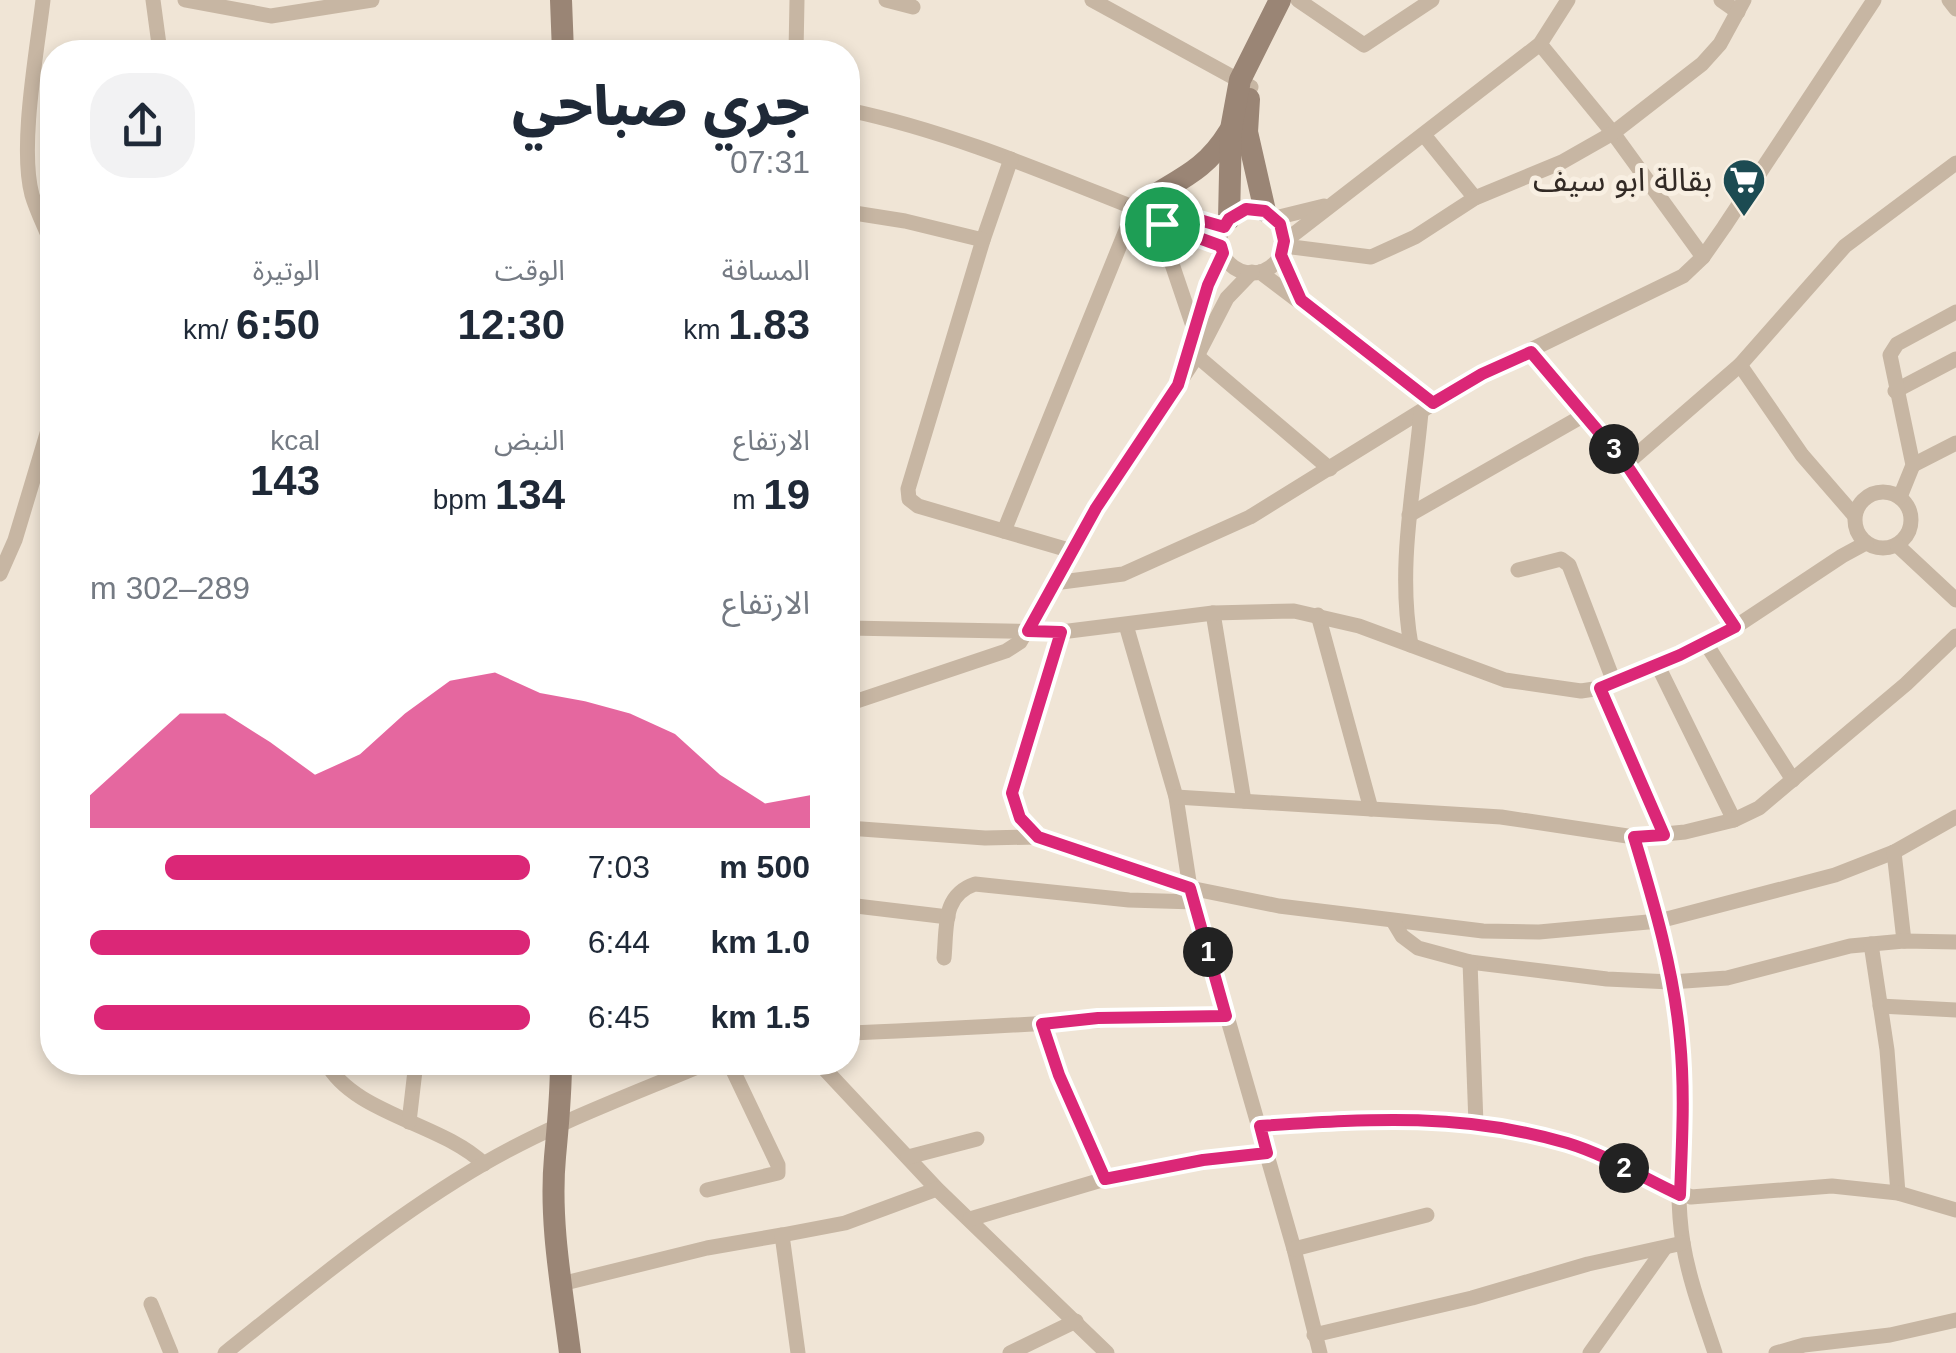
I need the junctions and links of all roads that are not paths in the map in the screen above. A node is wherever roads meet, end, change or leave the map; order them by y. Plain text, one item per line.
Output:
1 (43, 0) edge
2 (152, 0) edge
3 (185, 0) edge
4 (372, 0) edge
5 (550, 0) edge
6 (562, 0) edge
7 (798, 0) edge
8 (886, 0) edge
9 (1280, 0) edge
10 (1298, 0) edge
11 (1432, 0) edge
12 (1568, 0) edge
13 (1722, 0) edge
14 (1873, 0) edge
15 (1948, 0) edge
16 (1099, 2) edge
17 (1741, 6) edge
18 (912, 7) dead end
19 (1956, 10) edge
20 (158, 40) edge
21 (552, 40) edge
22 (563, 40) edge
23 (796, 40) edge
24 (1540, 44) junction
25 (1245, 84) junction
26 (860, 113) edge
27 (1231, 130) junction
28 (1613, 134) junction
29 (1424, 135) junction
30 (1011, 159) junction
31 (1956, 163) edge
32 (1475, 198) junction
33 (1328, 205) junction
34 (1142, 211) junction
35 (860, 214) edge
36 (1270, 214) junction
37 (40, 215) edge
38 (1226, 223) junction
39 (983, 240) junction
40 (1283, 247) junction
41 (1222, 250) junction
42 (1703, 257) junction
43 (1256, 272) junction
44 (1301, 300) junction
45 (1956, 312) edge
46 (1194, 328) junction
47 (1531, 352) junction
48 (1196, 356) junction
49 (1956, 359) edge
50 (1740, 365) junction
51 (1178, 385) junction
52 (1896, 391) junction
53 (1427, 408) junction
54 (1586, 414) junction
55 (1956, 443) edge
56 (40, 450) edge
57 (1626, 464) junction
58 (1912, 465) junction
59 (1330, 469) junction
60 (1900, 497) junction
61 (1409, 515) junction
62 (1854, 516) junction
63 (1004, 531) junction
64 (8, 539) edge
65 (1866, 544) junction
66 (1896, 546) junction
67 (1072, 551) junction
68 (1518, 570) dead end
69 (0, 574) edge
70 (1054, 584) junction
71 (1956, 600) edge
72 (1212, 613) junction
73 (1318, 615) junction
74 (1126, 625) junction
75 (1735, 627) junction
76 (860, 628) edge
77 (1028, 631) junction
78 (1061, 632) junction
79 (1956, 636) edge
80 (1705, 642) junction
81 (1411, 645) junction
82 (1657, 664) junction
83 (1607, 685) junction
84 (860, 700) edge
85 (1794, 780) junction
86 (1176, 797) junction
87 (1244, 800) junction
88 (1372, 809) junction
89 (1956, 817) edge
90 (1734, 820) junction
91 (860, 829) edge
92 (1664, 835) junction
93 (1038, 837) junction
94 (1634, 837) junction
95 (1894, 852) junction
96 (1192, 895) junction
97 (860, 906) edge
98 (948, 917) junction
99 (1393, 921) junction
100 (1659, 921) junction
101 (1904, 942) junction
102 (1956, 942) edge
103 (1871, 944) junction
104 (944, 958) dead end
105 (1470, 962) junction
106 (1670, 982) junction
107 (1880, 1006) junction
108 (1956, 1010) edge
109 (1226, 1016) junction
110 (1042, 1024) junction
111 (860, 1032) edge
112 (336, 1075) edge
113 (414, 1075) edge
114 (548, 1075) edge
115 (560, 1075) edge
116 (678, 1075) edge
117 (735, 1075) edge
118 (830, 1075) edge
119 (408, 1122) junction
120 (1476, 1124) junction
121 (1260, 1126) junction
122 (554, 1127) junction
123 (977, 1139) dead end
124 (1267, 1153) junction
125 (908, 1157) junction
126 (484, 1164) junction
127 (1105, 1179) junction
128 (937, 1188) junction
129 (707, 1190) dead end
130 (1898, 1194) junction
131 (1680, 1195) junction
132 (1956, 1210) edge
133 (1427, 1215) dead end
134 (970, 1219) junction
135 (782, 1235) junction
136 (1683, 1244) junction
137 (1294, 1248) junction
138 (1664, 1249) junction
139 (561, 1284) junction
140 (151, 1304) dead end
141 (1076, 1320) junction
142 (1956, 1320) edge
143 (1314, 1335) junction
144 (172, 1353) edge
145 (224, 1353) edge
146 (570, 1353) edge
147 (798, 1353) edge
148 (1010, 1353) edge
149 (1107, 1353) edge
150 (1320, 1353) edge
151 (1590, 1353) edge
152 (1714, 1353) edge
153 (1776, 1353) edge

1 - 37 street
2 - 20 street
3 - 4 street
5 - 21 street
6 - 22 street
7 - 23 street
8 - 18 street
9 - 25 street
10 - 11 street
12 - 24 street
13 - 17 street
14 - 42 street
15 - 19 street
16 - 25 street
17 - 28 street
24 - 28 street
24 - 29 street
25 - 27 street
25 - 36 street
26 - 30 street
27 - 34 street
27 - 38 street
28 - 32 street
28 - 42 street
29 - 32 street
29 - 33 street
30 - 34 street
30 - 39 street
31 - 50 street
32 - 40 street
33 - 36 street
33 - 40 street
34 - 38 street
34 - 41 street
34 - 46 street
34 - 63 street
35 - 39 street
36 - 38 street
36 - 40 street
38 - 41 street
39 - 63 street
40 - 43 street
40 - 44 street
41 - 43 street
41 - 46 street
42 - 47 street
43 - 44 street
43 - 48 street
44 - 53 street
45 - 52 street
46 - 51 street
47 - 53 street
47 - 54 street
48 - 51 street
48 - 59 street
49 - 52 street
50 - 57 street
50 - 62 street
51 - 67 street
52 - 58 street
53 - 59 street
53 - 61 street
54 - 57 street
54 - 61 street
55 - 58 street
56 - 64 street
57 - 75 street
58 - 60 street
59 - 70 street
60 - 62 street
60 - 66 street
61 - 81 street
62 - 65 street
63 - 67 street
64 - 69 street
65 - 66 street
65 - 75 street
66 - 71 street
67 - 70 street
68 - 83 street
70 - 77 street
72 - 73 street
72 - 74 street
72 - 87 street
73 - 81 street
73 - 88 street
74 - 78 street
74 - 86 street
75 - 80 street
76 - 77 street
77 - 78 street
77 - 84 street
78 - 93 street
79 - 85 street
80 - 82 street
80 - 85 street
81 - 83 street
82 - 83 street
82 - 90 street
83 - 92 street
85 - 90 street
86 - 87 street
86 - 96 street
87 - 88 street
88 - 94 street
89 - 95 street
90 - 92 street
91 - 93 street
92 - 94 street
93 - 96 street
94 - 100 street
95 - 100 street
95 - 101 street
96 - 98 street
96 - 99 street
96 - 109 street
97 - 98 street
98 - 104 street
99 - 100 street
99 - 105 street
100 - 106 street
101 - 102 street
101 - 103 street
103 - 106 street
103 - 107 street
105 - 106 street
105 - 120 street
106 - 131 street
107 - 108 street
107 - 130 street
109 - 110 street
109 - 121 street
110 - 111 street
110 - 127 street
112 - 119 street
113 - 119 street
114 - 122 street
115 - 122 street
116 - 122 street
117 - 129 street
118 - 125 street
119 - 126 street
120 - 121 street
120 - 131 street
121 - 124 street
122 - 126 street
122 - 139 street
123 - 125 street
124 - 127 street
124 - 137 street
125 - 128 street
126 - 145 street
127 - 134 street
128 - 134 street
128 - 135 street
130 - 131 street
130 - 132 street
131 - 136 street
133 - 137 street
134 - 141 street
135 - 139 street
135 - 147 street
136 - 138 street
136 - 152 street
137 - 143 street
138 - 143 street
138 - 151 street
139 - 146 street
140 - 144 street
141 - 148 street
141 - 149 street
142 - 153 street
143 - 150 street

